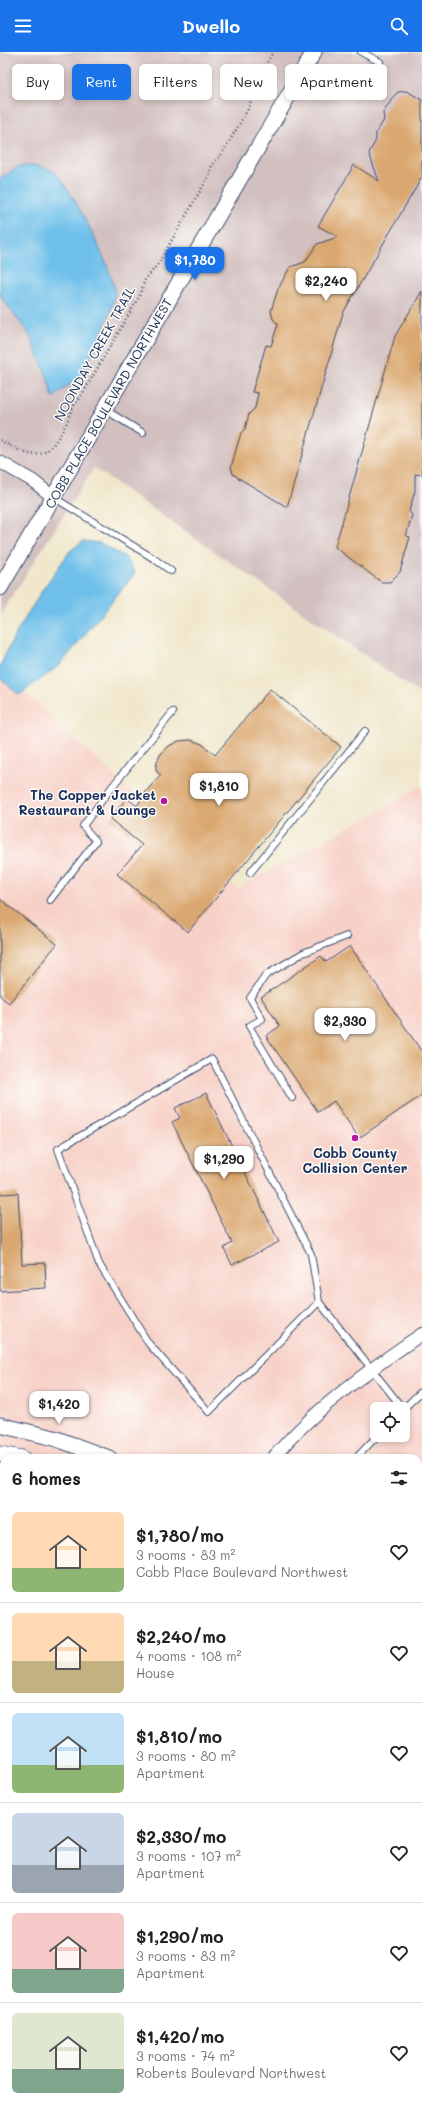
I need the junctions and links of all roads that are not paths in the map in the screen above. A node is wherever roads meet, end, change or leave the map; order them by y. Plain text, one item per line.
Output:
1 (314, 52) edge
2 (361, 52) edge
3 (380, 62) dead end
4 (104, 409) junction
5 (143, 433) dead end
6 (0, 462) edge
7 (53, 497) junction
8 (171, 570) dead end
9 (0, 588) edge
10 (174, 712) dead end
11 (365, 731) dead end
12 (250, 873) dead end
13 (50, 900) dead end
14 (347, 936) dead end
15 (292, 1098) dead end
16 (319, 1302) junction
17 (422, 1334) edge
18 (371, 1369) junction
19 (422, 1391) edge
20 (397, 1402) edge
21 (410, 1402) edge
22 (0, 1424) edge
23 (371, 1442) edge
24 (99, 1454) edge
25 (276, 1454) edge
26 (360, 1454) edge

1 - 4 street, COBB PLACE BOULEVARD NORTHWEST
2 - 3 lane
4 - 5 lane
4 - 7 street, COBB PLACE BOULEVARD NORTHWEST
6 - 7 street
7 - 8 lane
7 - 9 street, COBB PLACE BOULEVARD NORTHWEST
10 - 13 lane
11 - 12 lane
14 - 15 lane
16 - 16 lane
16 - 18 lane
17 - 18 street
18 - 20 lane
18 - 25 street
19 - 21 lane
22 - 24 street
23 - 26 lane

